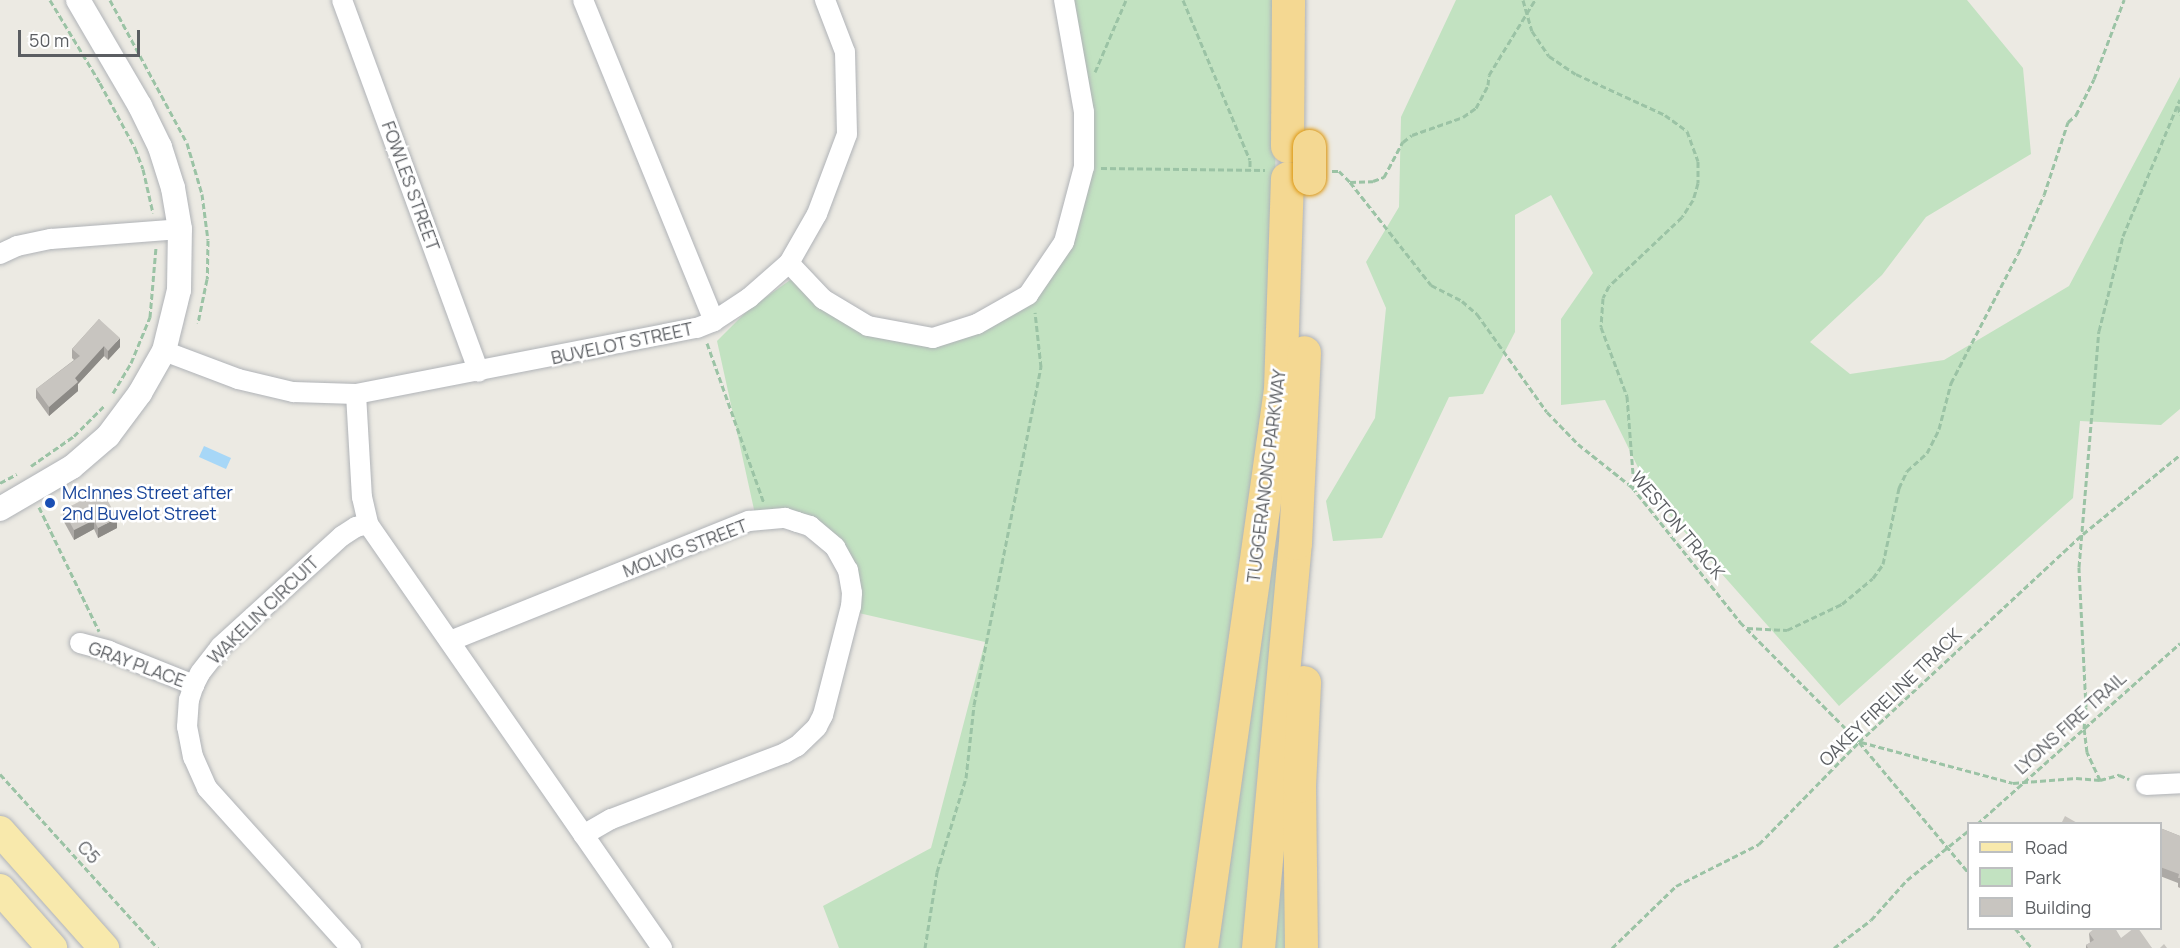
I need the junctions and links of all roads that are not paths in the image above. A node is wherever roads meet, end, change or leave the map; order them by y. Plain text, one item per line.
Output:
1 (78, 0) edge
2 (342, 0) edge
3 (583, 0) edge
4 (825, 0) edge
5 (1064, 0) edge
6 (1288, 0) edge
7 (1309, 0) edge
8 (1304, 166) junction
9 (180, 229) junction
10 (0, 254) edge
11 (789, 263) junction
12 (705, 324) junction
13 (164, 351) junction
14 (479, 372) junction
15 (356, 394) junction
16 (1302, 399) junction
17 (0, 509) edge
18 (369, 524) junction
19 (1251, 590) junction
20 (450, 641) junction
21 (80, 643) dead end
22 (194, 686) junction
23 (2180, 783) edge
24 (2146, 785) road end
25 (583, 835) junction
26 (4, 838) edge
27 (0, 889) edge
28 (52, 948) edge
29 (104, 948) edge
30 (351, 948) edge
31 (662, 948) edge
32 (1184, 948) edge
33 (1201, 948) edge
34 (1258, 948) edge
35 (1301, 948) edge

1 - 9 street
2 - 14 street, FOWLES STREET
3 - 12 street
4 - 11 street, BUVELOT STREET
5 - 11 street
6 - 8 highway, TUGGERANONG PARKWAY
7 - 8 highway, TUGGERANONG PARKWAY
8 - 16 highway, TUGGERANONG PARKWAY
8 - 19 highway, TUGGERANONG PARKWAY
9 - 10 street
9 - 13 street
11 - 12 street, BUVELOT STREET
12 - 14 street, BUVELOT STREET
13 - 15 street, BUVELOT STREET
13 - 17 street
14 - 15 street, BUVELOT STREET
15 - 18 street
16 - 34 highway, TUGGERANONG PARKWAY
16 - 35 highway
18 - 20 street
18 - 22 street, WAKELIN CIRCUIT
19 - 32 highway
19 - 33 highway, TUGGERANONG PARKWAY
20 - 25 street
20 - 25 street, MOLVIG STREET
21 - 22 street, GRAY PLACE
22 - 30 street, WAKELIN CIRCUIT
23 - 24 street
25 - 31 street
26 - 29 main road
27 - 28 main road

